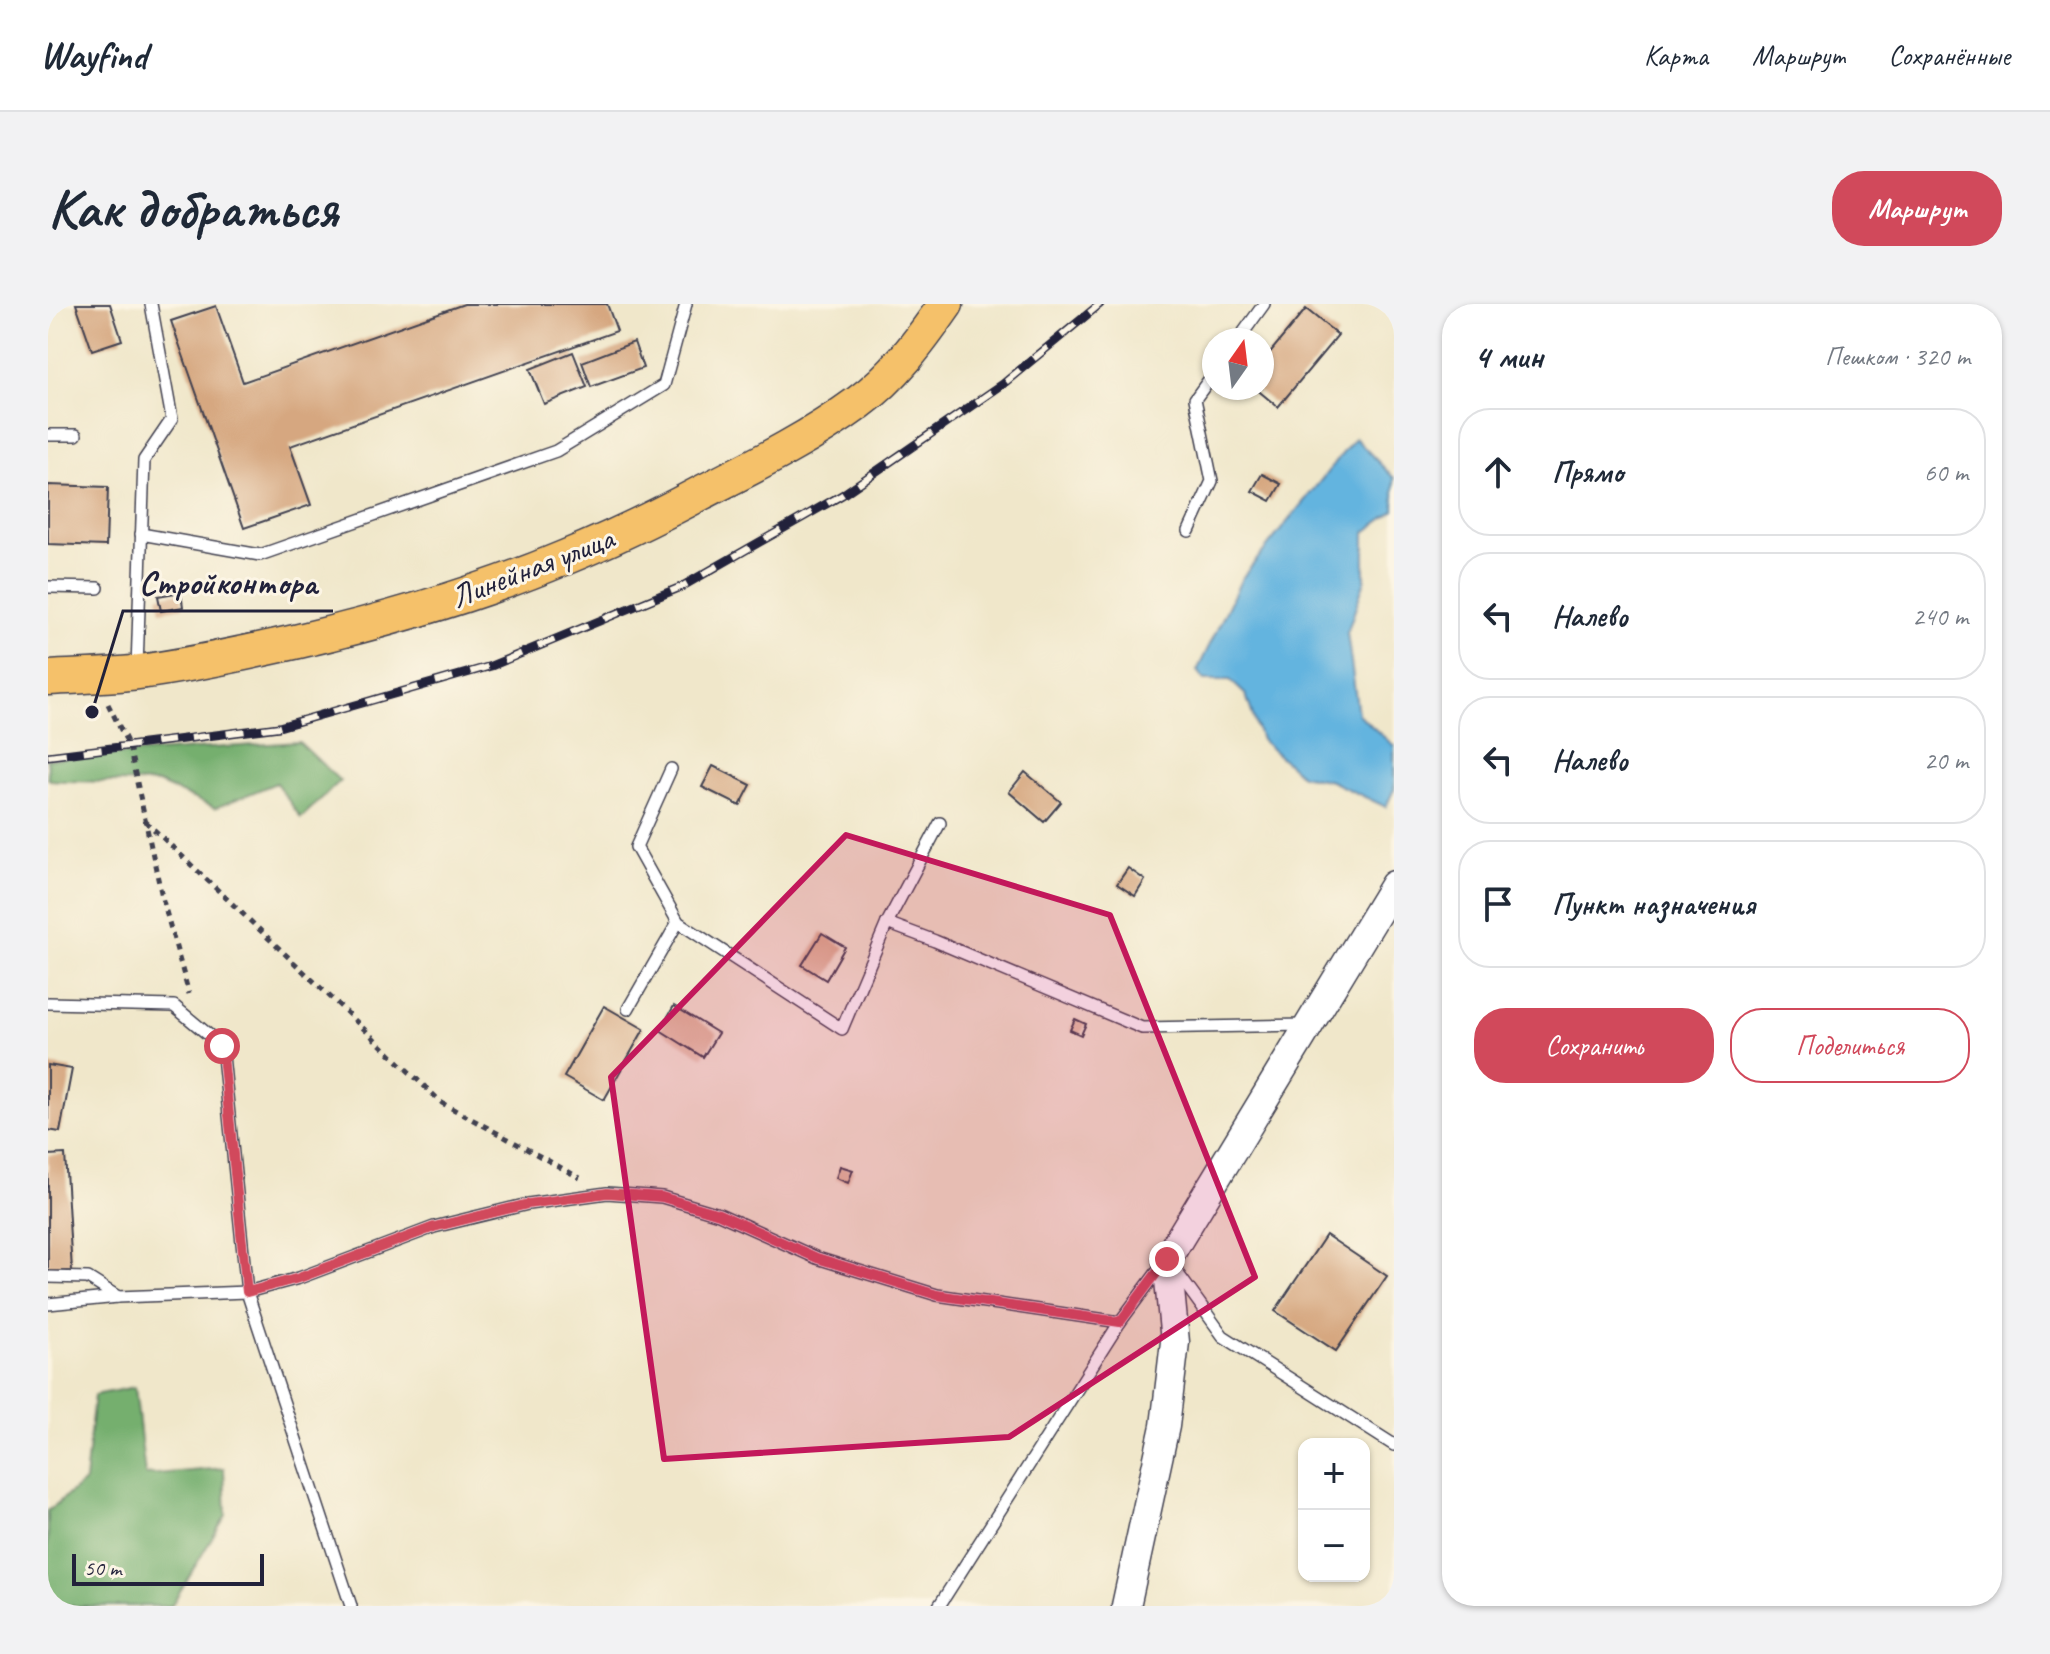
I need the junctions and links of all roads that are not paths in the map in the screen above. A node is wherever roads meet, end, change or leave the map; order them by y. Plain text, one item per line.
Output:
1 (151, 304) edge
2 (686, 304) edge
3 (946, 304) edge
4 (1264, 304) edge
5 (1247, 328) edge
6 (1202, 389) edge
7 (48, 435) edge
8 (76, 435) dead end
9 (1189, 531) dead end
10 (141, 534) junction
11 (48, 587) edge
12 (98, 588) dead end
13 (137, 672) junction
14 (48, 678) edge
15 (671, 769) dead end
16 (940, 823) dead end
17 (1394, 885) edge
18 (678, 922) junction
19 (887, 923) junction
20 (48, 1003) edge
21 (628, 1009) dead end
22 (1307, 1025) junction
23 (1167, 1259) junction
24 (48, 1277) edge
25 (247, 1292) junction
26 (118, 1297) junction
27 (48, 1304) edge
28 (1120, 1322) junction
29 (1394, 1445) edge
30 (351, 1606) edge
31 (939, 1606) edge
32 (1126, 1606) edge

1 - 10 lane
2 - 10 lane
3 - 13 main road, Линейная улица
4 - 5 lane
6 - 9 lane
7 - 8 lane
10 - 13 lane
11 - 12 lane
13 - 14 main road, Линейная улица
15 - 18 lane
16 - 19 lane
17 - 22 street
18 - 19 lane
18 - 21 lane
19 - 22 lane
20 - 25 lane
22 - 23 street
23 - 28 lane
23 - 29 lane
23 - 32 street
24 - 26 lane
25 - 26 lane
25 - 28 lane
25 - 30 lane
26 - 27 lane
28 - 31 lane

